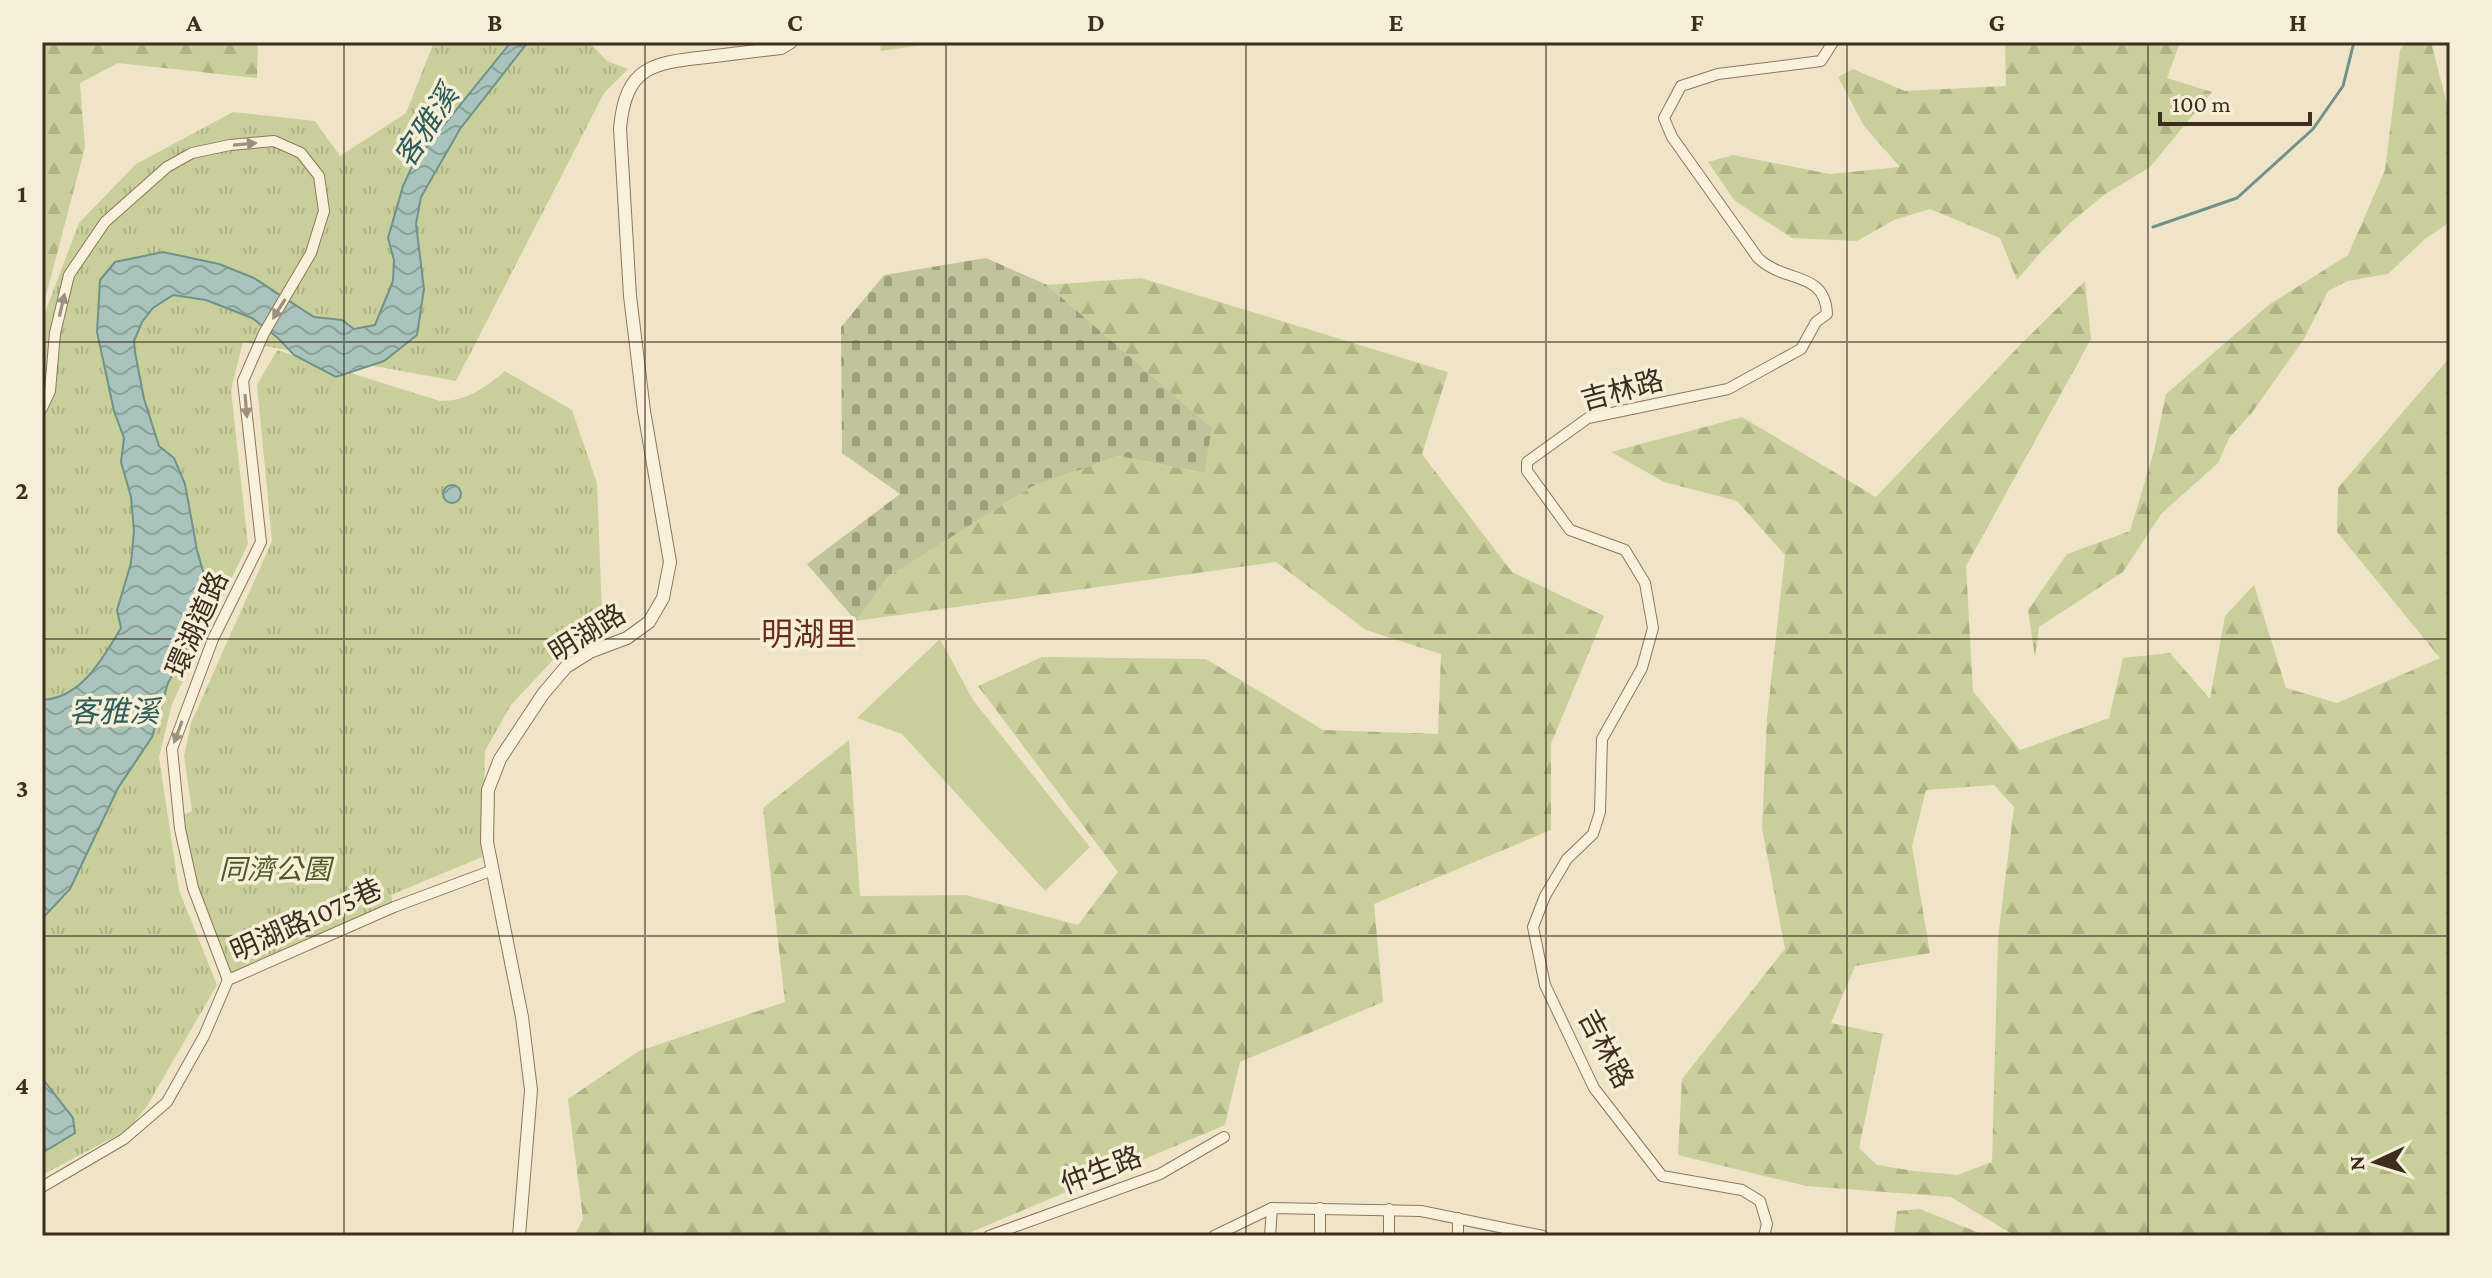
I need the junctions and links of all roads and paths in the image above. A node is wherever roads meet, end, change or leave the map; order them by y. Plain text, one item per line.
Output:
1 (791, 42) edge
2 (1833, 42) edge
3 (42, 408) edge
4 (493, 870) junction
5 (228, 980) junction
6 (1224, 1137) dead end
7 (42, 1187) edge
8 (1272, 1208) junction
9 (1320, 1208) junction
10 (1389, 1209) junction
11 (1458, 1218) junction
12 (1766, 1230) edge
13 (1529, 1235) edge
14 (519, 1236) edge
15 (989, 1236) edge
16 (1214, 1236) edge
17 (1270, 1236) edge
18 (1320, 1236) edge
19 (1389, 1236) edge
20 (1458, 1236) edge
21 (1543, 1236) edge

1 - 4 street, 明湖路
2 - 12 street, 吉林路
3 -> 5 street, 環湖道路
4 - 5 street, 明湖路1075巷
4 - 14 street, 明湖路
5 - 7 street, 明湖路1075巷
6 - 15 street, 仲生路
8 - 9 street
8 - 16 street
8 - 17 street
9 - 10 street
9 - 18 street
10 - 11 street
10 - 19 street
11 - 13 street
11 - 20 street
13 - 21 street

